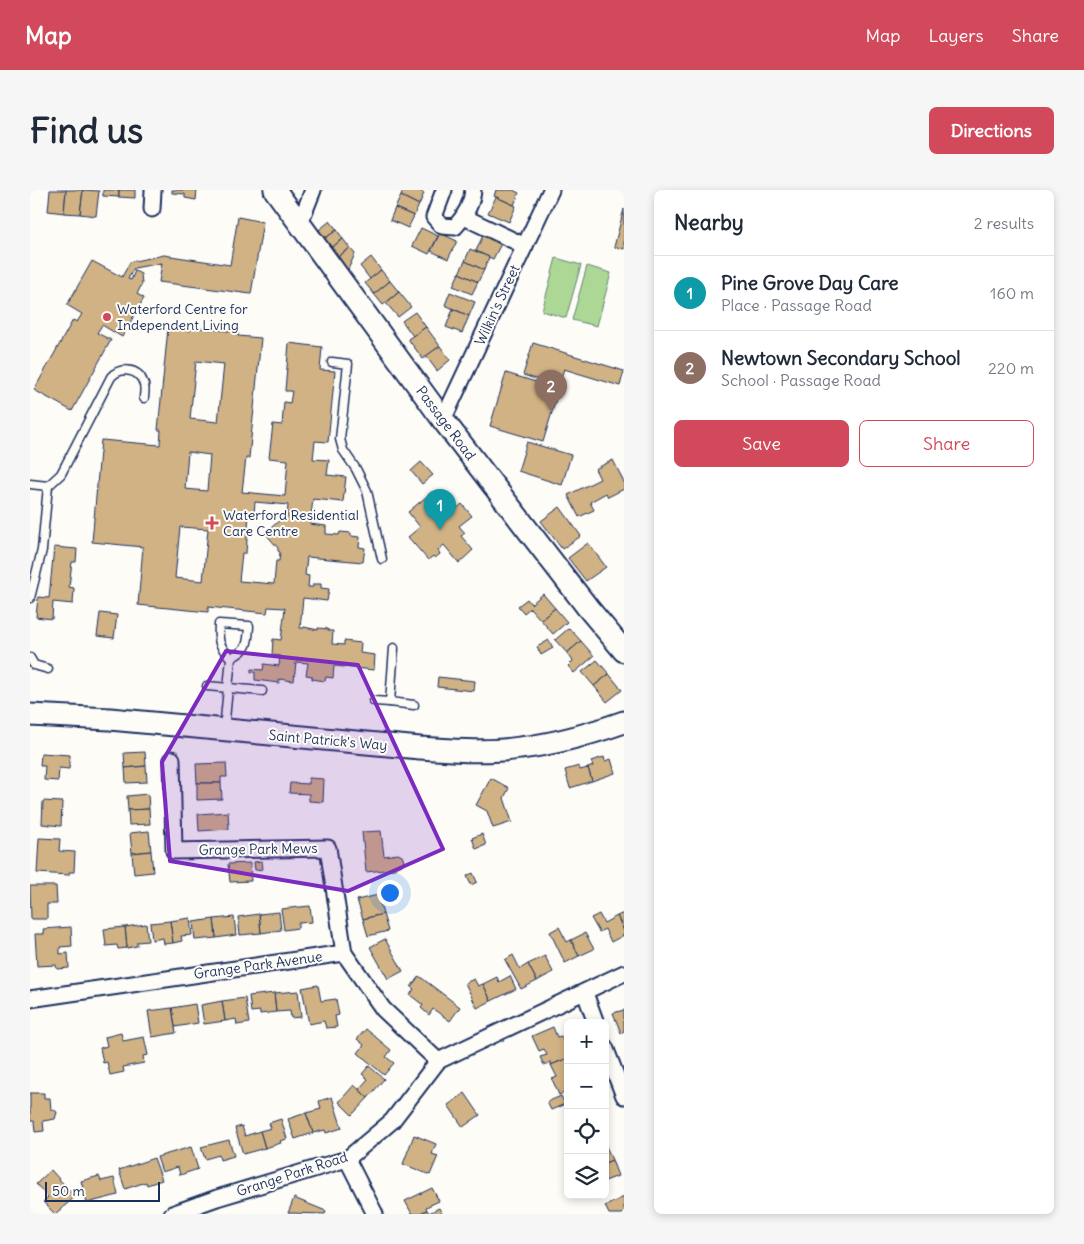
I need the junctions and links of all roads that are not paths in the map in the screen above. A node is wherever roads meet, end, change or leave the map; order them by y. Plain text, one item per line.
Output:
1 (153, 190) edge
2 (275, 190) edge
3 (313, 190) edge
4 (444, 190) edge
5 (473, 190) edge
6 (551, 190) edge
7 (152, 209) dead end
8 (464, 217) junction
9 (300, 223) junction
10 (525, 246) junction
11 (332, 362) dead end
12 (144, 398) dead end
13 (443, 420) junction
14 (30, 484) edge
15 (48, 486) junction
16 (382, 559) dead end
17 (30, 598) edge
18 (394, 648) dead end
19 (624, 651) edge
20 (30, 658) edge
21 (231, 658) junction
22 (48, 669) dead end
23 (207, 686) dead end
24 (228, 688) junction
25 (262, 691) dead end
26 (374, 701) dead end
27 (390, 702) junction
28 (414, 705) dead end
29 (30, 715) edge
30 (624, 722) edge
31 (223, 730) junction
32 (172, 759) dead end
33 (344, 953) junction
34 (624, 973) edge
35 (585, 993) junction
36 (30, 1000) edge
37 (595, 1019) edge
38 (609, 1057) edge
39 (438, 1061) junction
40 (624, 1096) edge
41 (348, 1159) junction
42 (172, 1214) edge
43 (374, 1214) edge

1 - 7 street
2 - 9 main road, Passage Road
3 - 9 street
4 - 8 street
5 - 8 street
6 - 10 street, Wilkin's Street
8 - 10 street
9 - 13 main road, Passage Road
10 - 13 street, Wilkin's Street
11 - 16 lane
12 - 15 lane
13 - 19 main road, Passage Road
14 - 15 lane
15 - 17 lane
18 - 27 lane
20 - 22 lane
21 - 21 lane
21 - 24 lane
23 - 24 lane
24 - 25 lane
24 - 31 lane
26 - 27 lane
27 - 28 lane
29 - 31 main road, Saint Patrick's Way
30 - 31 main road, Saint Patrick's Way
32 - 33 street, Grange Park Mews
33 - 36 street, Grange Park Avenue
33 - 39 street
34 - 35 street, Grange Park Road
35 - 37 street
35 - 39 street, Grange Park Road
38 - 40 street
39 - 41 street, Grange Park Road
41 - 42 street, Grange Park Road
41 - 43 street

